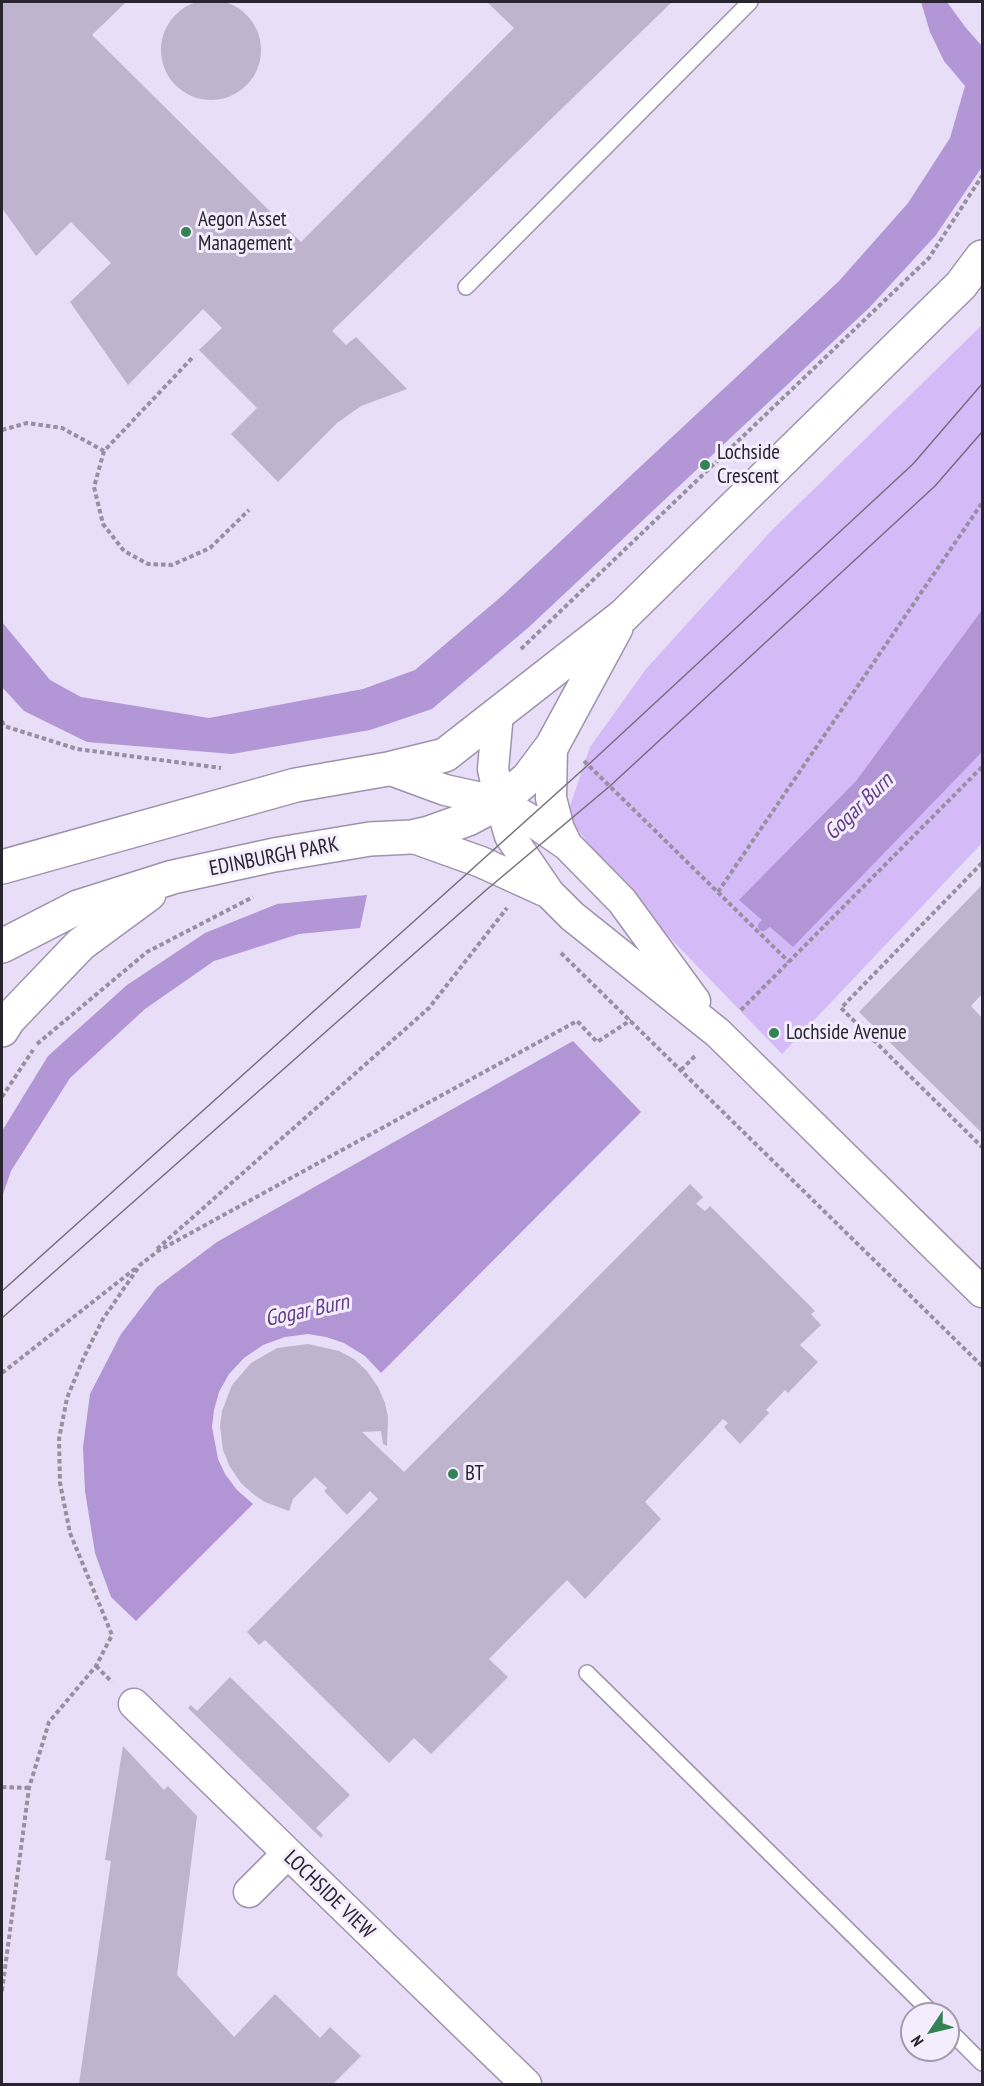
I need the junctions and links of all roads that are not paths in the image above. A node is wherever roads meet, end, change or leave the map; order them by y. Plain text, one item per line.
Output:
1 (750, 2) edge
2 (982, 258) edge
3 (466, 287) dead end
4 (622, 616) junction
5 (498, 713) junction
6 (566, 752) junction
7 (388, 770) junction
8 (500, 802) junction
9 (411, 837) junction
10 (567, 845) junction
11 (2, 867) edge
12 (173, 877) junction
13 (549, 893) junction
14 (2, 946) edge
15 (2, 1030) edge
16 (717, 1033) junction
17 (982, 1292) edge
18 (587, 1673) dead end
19 (134, 1704) dead end
20 (287, 1854) junction
21 (249, 1892) dead end
22 (921, 2002) edge
23 (960, 2041) edge
24 (982, 2063) edge
25 (526, 2085) edge

1 - 3 lane
2 - 4 street
4 - 5 street
4 - 6 street
5 - 7 street
5 - 8 street
6 - 8 street
6 - 10 street
7 - 8 street
7 - 11 street
8 - 9 street
8 - 10 street
8 - 13 street
9 - 12 street, EDINBURGH PARK
9 - 13 street, EDINBURGH PARK
10 - 16 street
12 - 14 street, EDINBURGH PARK
12 - 15 street
13 - 16 street
16 - 17 street
18 - 22 lane
19 - 20 street, LOCHSIDE VIEW
20 - 21 street
20 - 25 street, LOCHSIDE VIEW
23 - 24 lane

